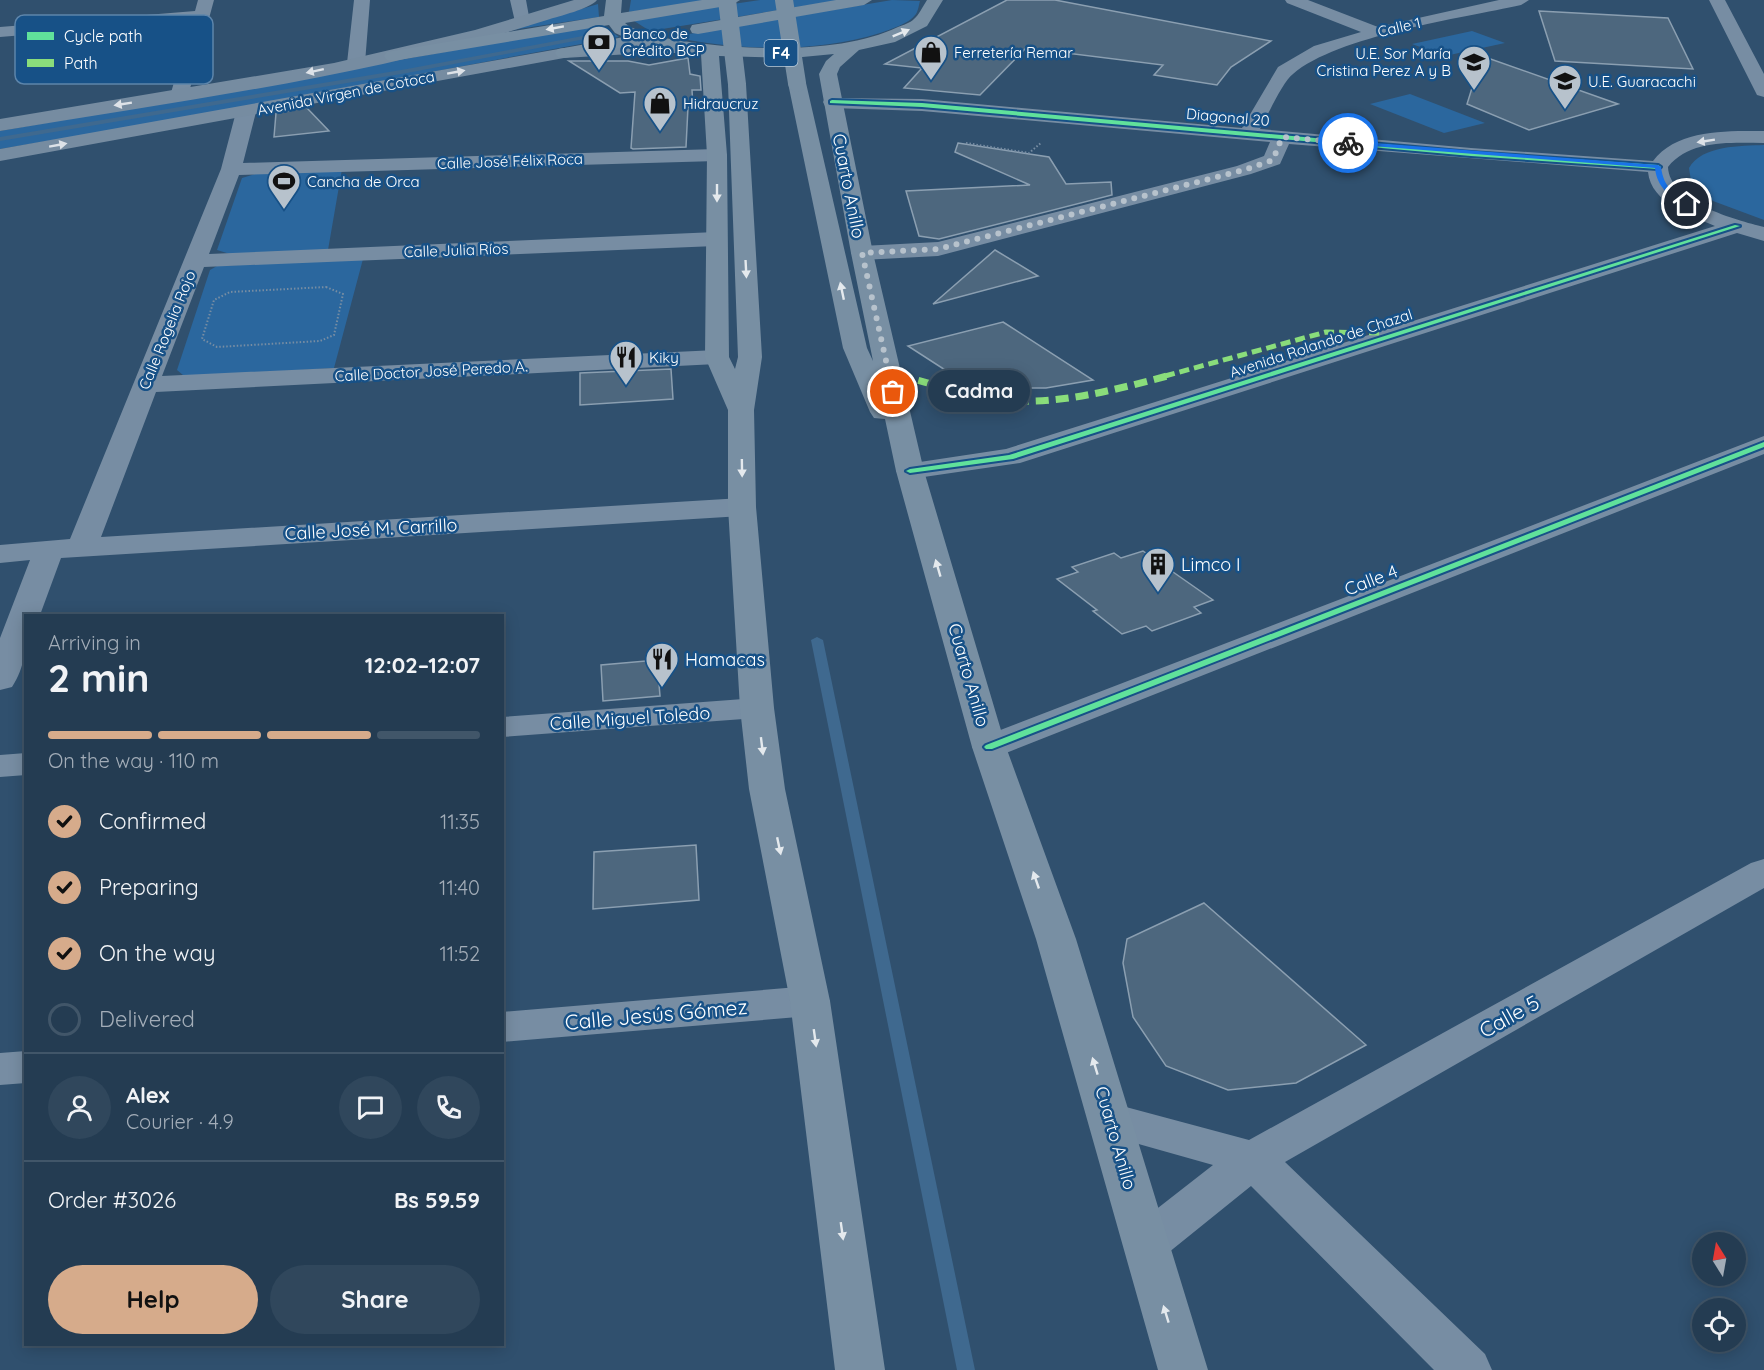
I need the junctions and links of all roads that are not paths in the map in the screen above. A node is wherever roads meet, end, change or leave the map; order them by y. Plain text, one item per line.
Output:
1 (362, 0) edge
2 (518, 0) edge
3 (589, 0) edge
4 (614, 0) edge
5 (727, 0) edge
6 (732, 0) edge
7 (784, 0) edge
8 (864, 0) edge
9 (951, 0) edge
10 (1293, 0) edge
11 (1521, 0) edge
12 (1717, 0) edge
13 (935, 4) edge
14 (205, 7) edge
15 (139, 15) edge
16 (612, 18) junction
17 (522, 22) junction
18 (15, 30) edge
19 (0, 32) edge
20 (1377, 32) junction
21 (644, 38) junction
22 (1764, 44) edge
23 (852, 46) junction
24 (702, 49) junction
25 (1743, 49) junction
26 (564, 53) junction
27 (393, 56) junction
28 (356, 63) junction
29 (828, 74) junction
30 (182, 84) edge
31 (713, 85) junction
32 (1764, 91) edge
33 (178, 96) junction
34 (832, 102) junction
35 (246, 112) junction
36 (0, 125) edge
37 (1248, 134) junction
38 (1282, 137) junction
39 (1764, 137) edge
40 (0, 155) edge
41 (717, 155) junction
42 (1658, 167) junction
43 (231, 169) junction
44 (1737, 226) junction
45 (1764, 234) edge
46 (717, 239) junction
47 (862, 253) junction
48 (196, 261) junction
49 (717, 357) junction
50 (145, 385) junction
51 (741, 410) junction
52 (1764, 444) edge
53 (910, 471) junction
54 (742, 507) junction
55 (82, 547) junction
56 (49, 550) junction
57 (0, 554) edge
58 (25, 614) edge
59 (24, 616) edge
60 (0, 680) edge
61 (757, 708) junction
62 (504, 727) edge
63 (989, 747) junction
64 (24, 764) edge
65 (0, 766) edge
66 (1764, 872) edge
67 (810, 1001) junction
68 (504, 1027) edge
69 (24, 1067) edge
70 (0, 1069) edge
71 (1111, 1120) junction
72 (1253, 1159) junction
73 (1147, 1244) junction
74 (860, 1370) edge
75 (1183, 1370) edge
76 (1467, 1370) edge

1 - 28 street
2 - 17 street
3 - 17 main road, Avenida Virgen de Cotoca
4 - 16 highway
5 -> 51 highway, bridge
6 - 16 highway
53 -> 7 highway, bridge
8 - 21 highway
9 - 13 highway, F4
10 - 20 street
11 - 20 street, Calle 1
12 - 25 street
23 -> 13 highway, F4
14 - 15 street
16 - 21 highway, F4
16 -> 27 highway
17 - 27 main road, Avenida Virgen de Cotoca
18 - 19 street
20 - 37 street, Calle 1
21 - 24 highway, F4
21 - 26 highway
22 - 25 street
23 - 24 highway, F4
23 - 29 highway
24 - 26 main road, Avenida Virgen de Cotoca
24 - 31 highway
25 - 32 street
35 -> 26 main road, Avenida Virgen de Cotoca
27 - 28 main road, Avenida Virgen de Cotoca
28 -> 33 main road, Avenida Virgen de Cotoca
29 - 31 highway
29 - 34 highway, Cuarto Anillo
30 - 33 street
31 - 41 highway
33 -> 36 main road, Avenida Virgen de Cotoca
34 - 37 street, Diagonal 20
34 - 47 highway, Cuarto Anillo
40 -> 35 main road, Avenida Virgen de Cotoca
35 - 43 street, Calle Rogelia Rojo
37 - 38 street, Diagonal 20
38 - 42 street, Diagonal 20
38 - 47 street
39 -> 42 street
41 - 43 street, Calle José Félix Roca
41 -> 46 highway
42 - 44 street
43 - 48 street, Calle Rogelia Rojo
44 - 45 street
44 - 53 street, Avenida Rolando de Chazal
46 - 48 street, Calle Julia Ríos
46 - 49 highway
47 - 53 highway, Cuarto Anillo
48 - 50 street, Calle Rogelia Rojo
49 - 50 street, Calle Doctor José Peredo A.
49 - 51 highway
50 - 55 street, Calle Rogelia Rojo
51 -> 54 highway
52 - 63 street, Calle 4
63 -> 53 highway, Cuarto Anillo
54 - 55 street, Calle José M. Carrillo
54 - 61 highway
55 - 56 street, Calle José M. Carrillo
56 - 57 street, Calle José M. Carrillo
56 - 58 street
59 - 60 street
61 - 62 street, Calle Miguel Toledo
61 -> 67 highway
71 -> 63 highway, Cuarto Anillo
64 - 65 street
66 - 72 street, Calle 5
67 - 68 street, Calle Jesús Gómez
67 -> 74 highway
69 - 70 street
71 - 72 street
71 - 73 highway, Cuarto Anillo
72 - 73 street, Calle 5
72 - 76 street
75 -> 73 highway, Cuarto Anillo

